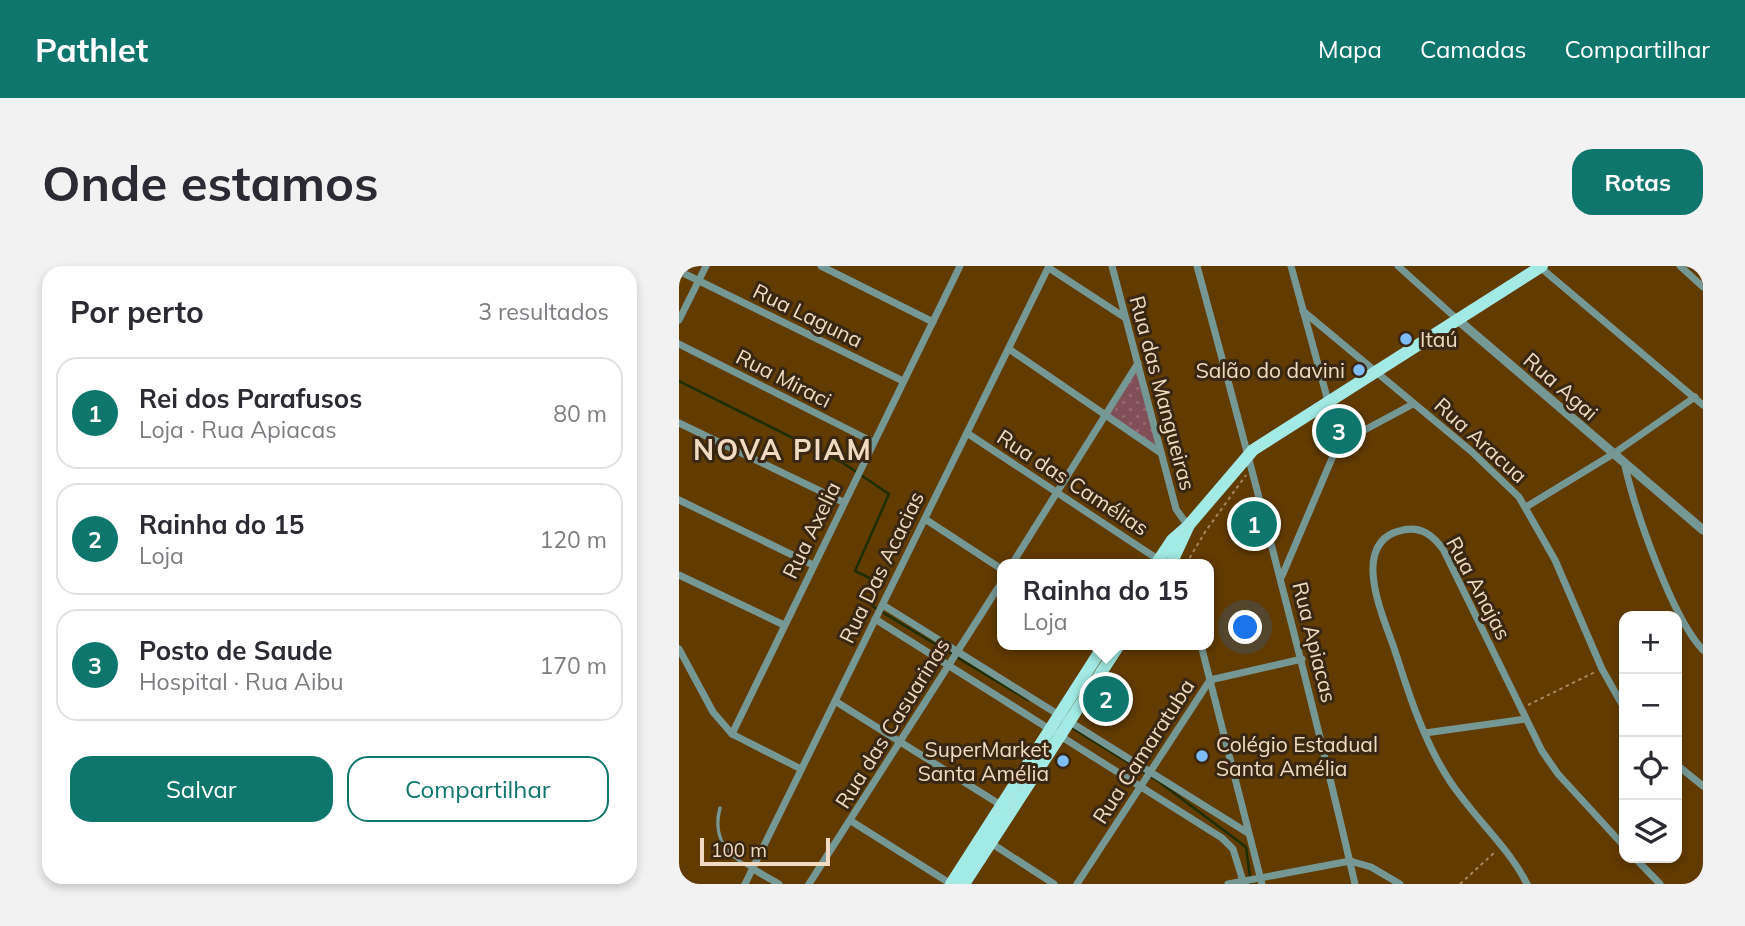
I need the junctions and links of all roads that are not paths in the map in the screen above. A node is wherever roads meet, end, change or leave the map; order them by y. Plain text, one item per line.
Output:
1 (706, 266) edge
2 (821, 266) edge
3 (960, 266) edge
4 (1111, 266) edge
5 (1197, 266) edge
6 (1291, 266) edge
7 (1398, 266) edge
8 (1680, 266) edge
9 (1049, 267) edge
10 (1541, 267) edge
11 (679, 271) edge
12 (698, 281) junction
13 (1703, 287) edge
14 (1303, 311) junction
15 (1124, 317) junction
16 (679, 320) edge
17 (1458, 320) junction
18 (933, 322) junction
19 (679, 344) edge
20 (1009, 349) junction
21 (1138, 362) junction
22 (1375, 372) junction
23 (903, 381) junction
24 (1695, 397) junction
25 (1328, 401) junction
26 (1413, 404) junction
27 (1703, 405) edge
28 (1107, 414) junction
29 (679, 423) edge
30 (967, 433) junction
31 (873, 442) junction
32 (1161, 454) junction
33 (1613, 454) junction
34 (1247, 459) junction
35 (1625, 466) junction
36 (1057, 494) junction
37 (679, 500) edge
38 (843, 502) junction
39 (1526, 507) junction
40 (925, 519) junction
41 (1188, 526) junction
42 (1703, 530) edge
43 (1015, 559) edge
44 (1156, 559) edge
45 (1165, 559) edge
46 (813, 565) junction
47 (997, 566) edge
48 (679, 575) edge
49 (1282, 577) junction
50 (997, 589) edge
51 (883, 605) junction
52 (875, 619) junction
53 (784, 625) junction
54 (679, 649) edge
55 (958, 650) junction
56 (1101, 650) edge
57 (1115, 650) edge
58 (1202, 650) edge
59 (1703, 650) edge
60 (1302, 659) junction
61 (949, 667) junction
62 (1210, 680) junction
63 (1619, 699) edge
64 (835, 701) junction
65 (1065, 718) junction
66 (1526, 719) junction
67 (1055, 732) junction
68 (1425, 733) junction
69 (732, 734) junction
70 (902, 740) junction
71 (801, 769) junction
72 (1682, 769) edge
73 (1149, 771) junction
74 (1140, 786) junction
75 (1703, 786) edge
76 (720, 808) dead end
77 (1006, 808) junction
78 (851, 821) junction
79 (1248, 833) junction
80 (1619, 841) edge
81 (991, 844) junction
82 (1350, 861) junction
83 (1640, 863) edge
84 (753, 869) junction
85 (1261, 880) edge
86 (1244, 882) edge
87 (745, 884) edge
88 (779, 884) edge
89 (809, 884) edge
90 (951, 884) edge
91 (964, 884) edge
92 (1054, 884) edge
93 (1077, 884) edge
94 (1228, 884) edge
95 (1355, 884) edge
96 (1400, 884) edge
97 (1527, 884) edge
98 (1660, 884) edge

1 - 12 street
2 - 18 street
3 - 18 street, Rua Axelia
4 - 15 street, Rua das Mangueiras
5 - 34 street, Rua Apiacas
6 - 14 street
7 - 17 street, Rua Agai
8 - 13 street
9 - 15 street
9 - 20 street, Rua Das Acacias
10 - 17 main road
10 - 24 street
11 - 12 street, Rua Laguna
12 - 16 street
12 - 23 street, Rua Laguna
14 - 22 street, Rua Aracua
14 - 25 street
15 - 21 street, Rua das Mangueiras
17 - 22 main road
17 - 33 street, Rua Agai
18 - 23 street, Rua Axelia
19 - 31 street, Rua Miraci
20 - 28 street
20 - 30 street, Rua Das Acacias
21 - 28 street
21 - 32 street, Rua das Mangueiras
22 - 25 main road
22 - 26 street, Rua Aracua
23 - 31 street, Rua Axelia
24 - 27 street
24 - 33 street
25 - 34 main road
26 - 39 street, Rua Aracua
26 - 49 street
28 - 32 street
28 - 36 street
29 - 38 street
30 - 36 street, Rua das Camélias
30 - 40 street, Rua Das Acacias
31 - 38 street, Rua Axelia
32 - 41 street, Rua das Mangueiras
33 - 35 street, Rua Agai
33 - 39 street
34 - 41 main road
34 - 49 street, Rua Apiacas
35 - 42 street, Rua Agai
35 - 59 street
36 - 43 street
36 - 44 street, Rua das Camélias
37 - 46 street
38 - 46 street, Rua Axelia
39 - 63 street, Rua Aracua
40 - 47 street
40 - 51 street, Rua Das Acacias
41 - 45 main road
46 - 53 street, Rua Axelia
48 - 53 street
49 - 60 street, Rua Apiacas
50 - 55 street, Rua das Casuarinas
51 - 52 street, Rua Das Acacias
51 - 55 street
52 - 61 street
52 - 64 street, Rua Das Acacias
53 - 69 street, Rua Axelia
54 - 69 street
55 - 61 street, Rua das Casuarinas
55 - 65 street
56 - 65 main road
57 - 65 main road
58 - 62 street
60 - 62 street, Rua Camaratuba
60 - 82 street, Rua Apiacas
61 - 67 street
61 - 70 street, Rua das Casuarinas
62 - 73 street, Rua Camaratuba
62 - 79 street
64 - 70 street
64 - 71 street, Rua Das Acacias
65 - 67 main road
65 - 73 street
66 - 68 street
66 - 68 street, Rua Anajas
66 - 80 street, Rua Anajas
67 - 74 street
67 - 77 main road
68 - 97 street, Rua Anajas
69 - 71 street
70 - 77 street
70 - 78 street, Rua das Casuarinas
71 - 84 street, Rua Das Acacias
72 - 75 street
73 - 74 street, Rua Camaratuba
73 - 79 street
74 - 86 street
74 - 93 street, Rua Camaratuba
76 - 84 lane
77 - 81 main road
77 - 90 main road
78 - 89 street, Rua das Casuarinas
78 - 90 street
79 - 85 street
81 - 91 main road
81 - 92 street
82 - 85 street
82 - 95 street, Rua Apiacas
82 - 96 street
83 - 98 street
84 - 87 street, Rua Das Acacias
84 - 88 street
85 - 86 street
86 - 94 street

